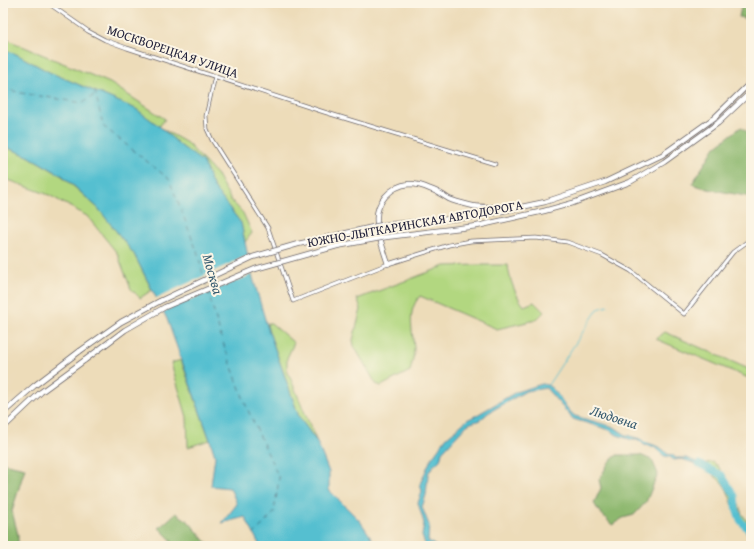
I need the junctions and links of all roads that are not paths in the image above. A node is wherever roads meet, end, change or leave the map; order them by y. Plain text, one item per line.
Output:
1 (48, 3) edge
2 (215, 76) junction
3 (751, 82) edge
4 (751, 92) edge
5 (495, 164) dead end
6 (527, 206) junction
7 (751, 239) edge
8 (388, 264) junction
9 (3, 413) edge
10 (3, 428) edge

1 - 2 street, МОСКВОРЕЦКАЯ УЛИЦА
2 - 5 street, МОСКВОРЕЦКАЯ УЛИЦА
2 - 8 street
3 - 6 main road, ЮЖНО-ЛЫТКАРИНСКАЯ АВТОДОРОГА
4 - 10 main road, ЮЖНО-ЛЫТКАРИНСКАЯ АВТОДОРОГА, bridge
6 - 8 main road
6 - 9 main road, ЮЖНО-ЛЫТКАРИНСКАЯ АВТОДОРОГА, bridge
7 - 8 street

